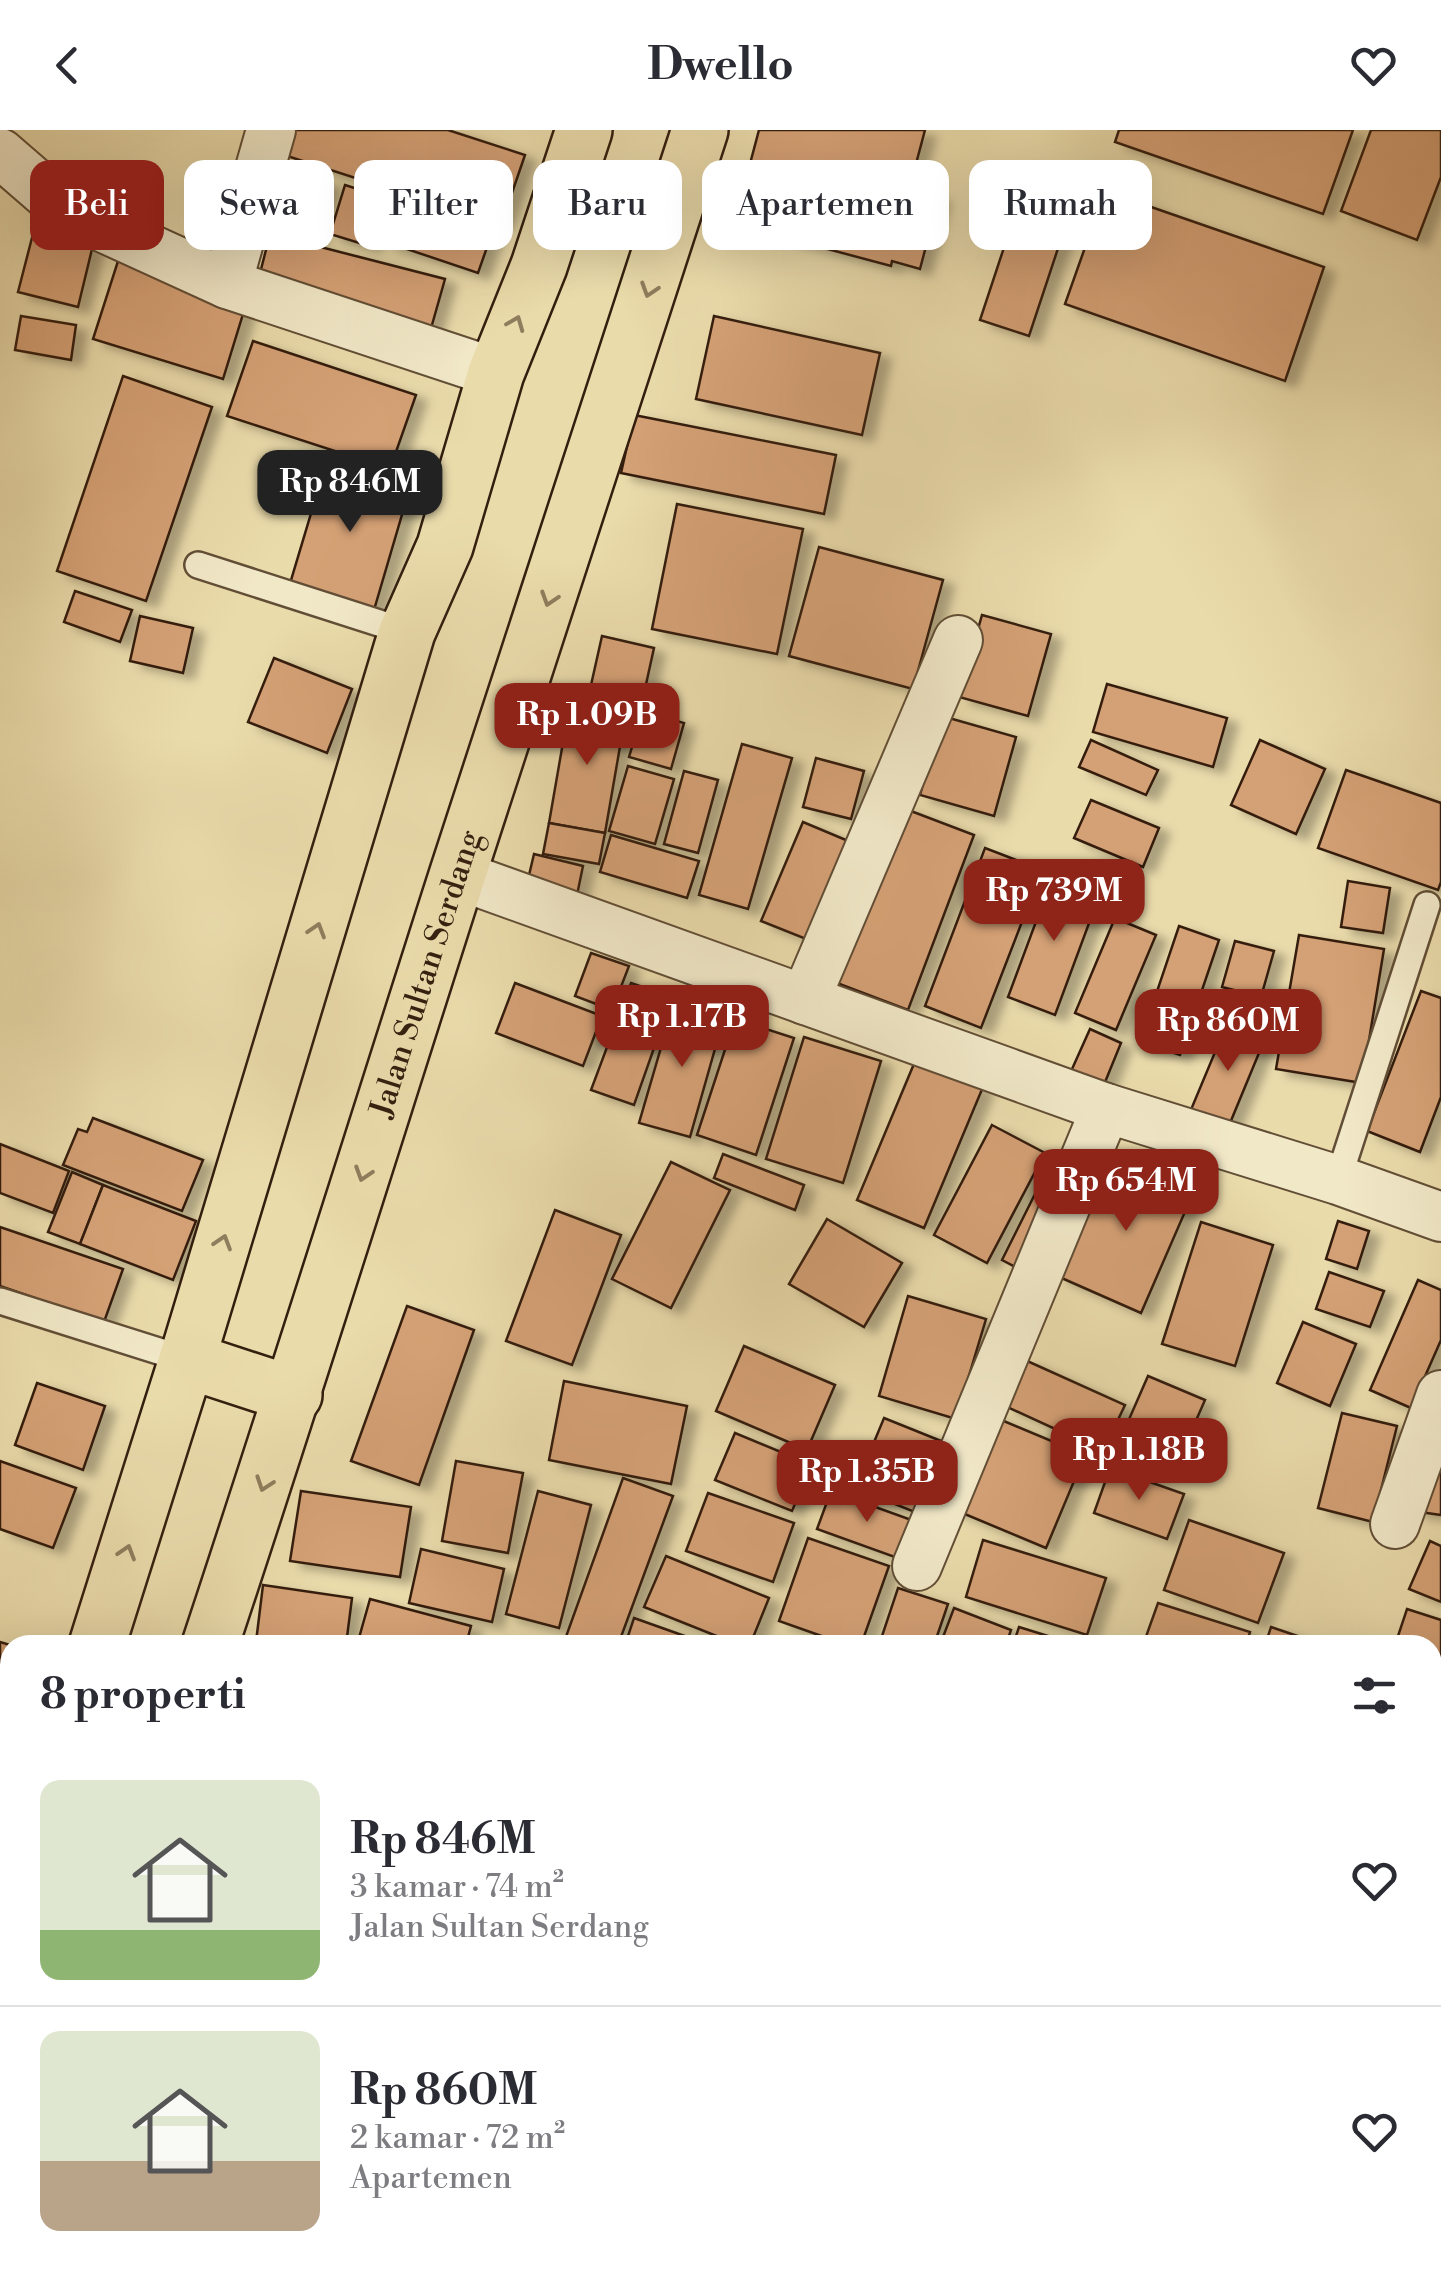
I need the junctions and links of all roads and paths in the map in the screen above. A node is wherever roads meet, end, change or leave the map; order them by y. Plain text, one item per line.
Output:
1 (271, 130) edge
2 (584, 130) edge
3 (700, 130) edge
4 (0, 153) edge
5 (227, 284) junction
6 (496, 373) junction
7 (198, 565) dead end
8 (408, 632) junction
9 (958, 640) dead end
10 (458, 875) junction
11 (1428, 905) dead end
12 (805, 1000) junction
13 (1106, 1108) junction
14 (1338, 1180) junction
15 (1441, 1217) edge
16 (0, 1301) edge
17 (187, 1360) junction
18 (294, 1395) junction
19 (1441, 1396) edge
20 (1395, 1524) dead end
21 (916, 1566) dead end
22 (101, 1635) edge
23 (213, 1635) edge

1 - 5 street
6 -> 2 highway
3 -> 10 highway, Jalan Sultan Serdang
4 - 5 street
5 - 6 street
6 - 8 highway
7 - 8 lane
17 -> 8 highway
9 - 12 street
10 - 12 street
10 -> 18 highway, Jalan Sultan Serdang
11 - 14 lane
12 - 13 street
13 - 14 street
13 - 21 street
14 - 15 street
16 - 17 lane
17 - 18 highway
22 -> 17 highway
18 -> 23 highway, Jalan Sultan Serdang
19 - 20 street

